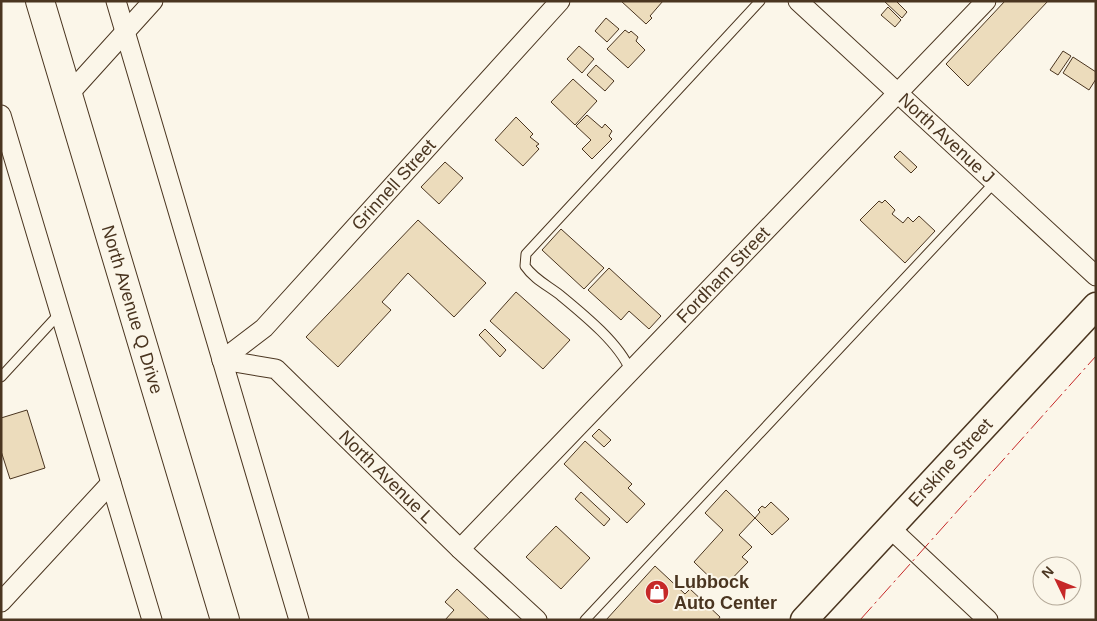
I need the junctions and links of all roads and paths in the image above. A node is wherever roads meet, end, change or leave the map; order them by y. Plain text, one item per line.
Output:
1 (40, 1) edge
2 (116, 1) edge
3 (153, 1) edge
4 (560, 1) edge
5 (760, 1) edge
6 (798, 1) edge
7 (986, 1) edge
8 (125, 31) junction
9 (897, 92) junction
10 (68, 95) junction
11 (1, 115) edge
12 (7, 162) edge
13 (995, 182) junction
14 (1096, 276) edge
15 (1096, 306) edge
16 (60, 313) junction
17 (222, 360) junction
18 (630, 370) junction
19 (1, 377) edge
20 (111, 483) junction
21 (890, 528) junction
22 (460, 549) junction
23 (1, 602) edge
24 (152, 620) edge
25 (225, 620) edge
26 (299, 620) edge
27 (537, 620) edge
28 (585, 620) edge
29 (804, 620) edge
30 (988, 620) edge

1 - 10 main road, North Avenue Q Drive
2 - 8 street
3 - 8 street
4 - 17 street, Grinnell Street
5 - 18 lane
6 - 9 street, North Avenue J
7 - 9 street, Fordham Street
8 - 10 street
8 - 17 street
9 - 13 street, North Avenue J
9 - 18 street, Fordham Street
10 - 25 main road, North Avenue Q Drive
11 - 12 street
12 - 16 street
13 - 14 street, North Avenue J
13 - 28 lane
15 - 21 main road, Erskine Street
16 - 19 lane
16 - 20 street
17 - 22 street, North Avenue L
17 - 26 street
18 - 22 street, Fordham Street
20 - 23 street
20 - 24 street
21 - 29 main road, Erskine Street
21 - 30 street
22 - 27 street, North Avenue L

